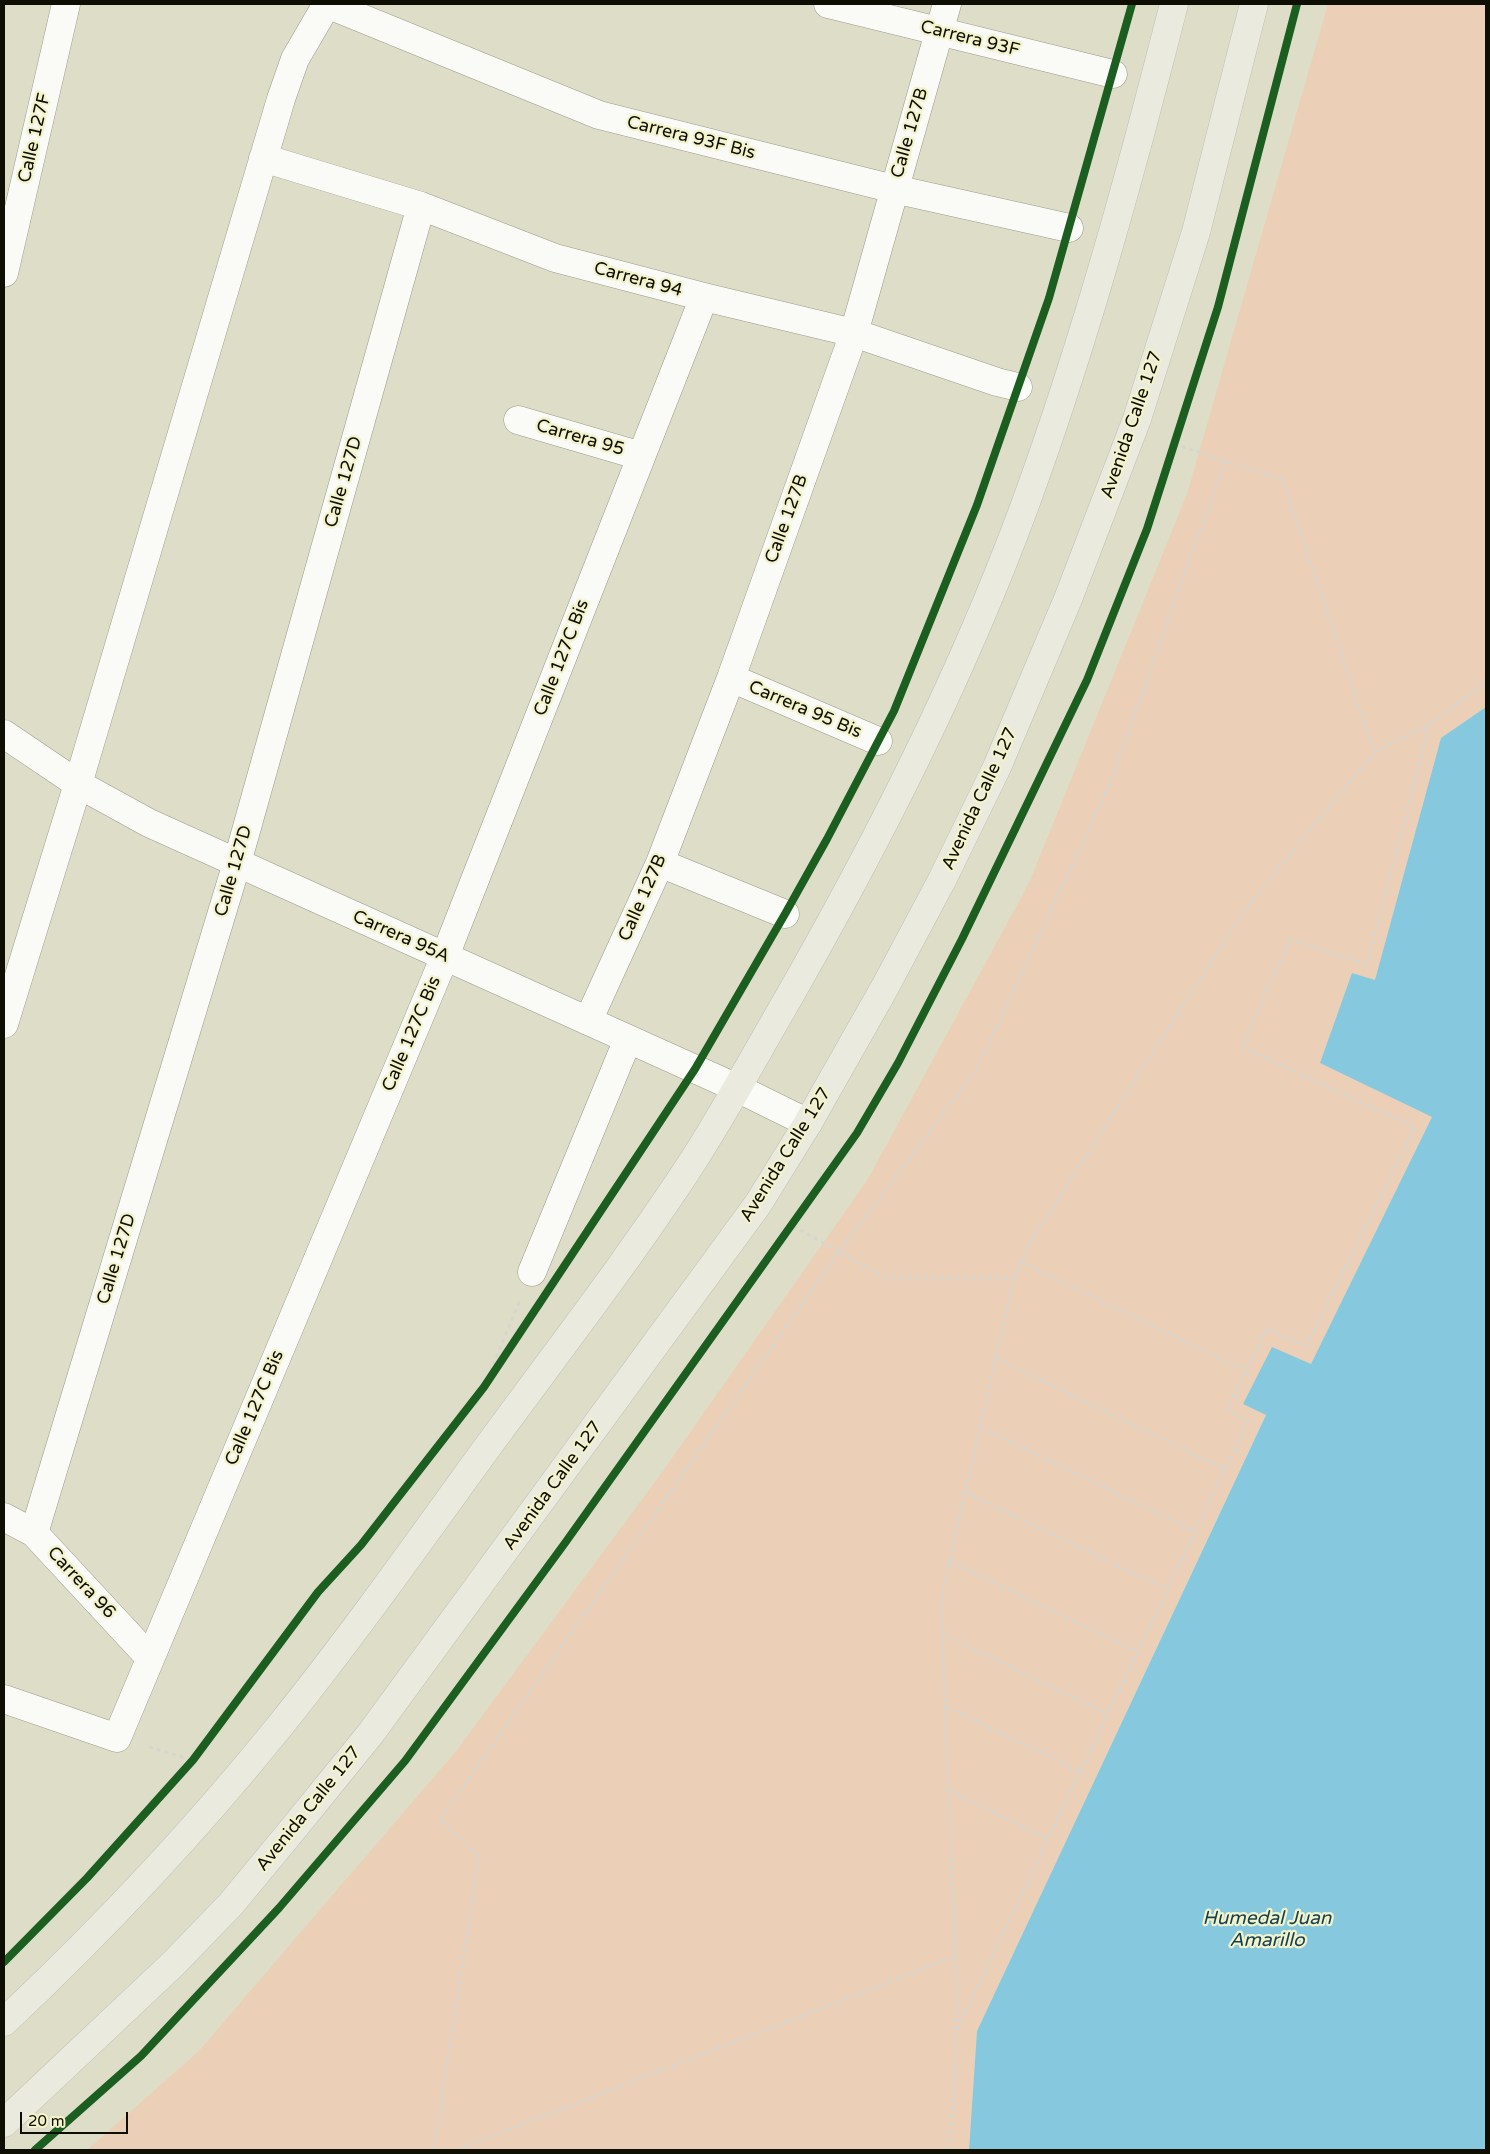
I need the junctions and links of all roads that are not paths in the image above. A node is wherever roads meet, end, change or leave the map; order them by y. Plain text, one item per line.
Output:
1 (66, 4) edge
2 (327, 4) edge
3 (828, 4) edge
4 (947, 4) edge
5 (1174, 4) edge
6 (1254, 4) edge
7 (938, 31) junction
8 (1113, 74) dead end
9 (263, 158) junction
10 (894, 189) junction
11 (421, 206) junction
12 (1068, 228) dead end
13 (4, 273) edge
14 (704, 297) junction
15 (854, 333) junction
16 (1018, 387) dead end
17 (518, 420) dead end
18 (641, 456) junction
19 (731, 678) junction
20 (4, 734) edge
21 (878, 741) dead end
22 (78, 784) junction
23 (237, 863) junction
24 (660, 863) junction
25 (785, 914) dead end
26 (444, 956) junction
27 (588, 1021) junction
28 (4, 1024) edge
29 (628, 1039) junction
30 (737, 1088) junction
31 (808, 1123) junction
32 (532, 1272) road end
33 (4, 1517) edge
34 (34, 1533) junction
35 (150, 1658) junction
36 (4, 1699) edge
37 (4, 2022) edge
38 (4, 2122) edge

1 - 13 street, Calle 127F
2 - 9 street
2 - 10 street, Carrera 93F Bis
3 - 7 street, Carrera 93F
4 - 7 street, Calle 127B
5 - 30 main road
6 - 31 main road, Avenida Calle 127
7 - 8 street, Carrera 93F
7 - 10 street, Calle 127B
9 - 11 street, Carrera 94
9 - 22 street
10 - 12 street, Carrera 93F Bis
10 - 15 street, Calle 127B
11 - 14 street, Carrera 94
11 - 23 street, Calle 127D
14 - 15 street, Carrera 94
14 - 18 street, Calle 127C Bis
15 - 16 street, Carrera 94
15 - 19 street, Calle 127B
17 - 18 street, Carrera 95
18 - 26 street, Calle 127C Bis
19 - 21 street, Carrera 95 Bis
19 - 24 street, Calle 127B
20 - 22 street, Carrera 95A
22 - 23 street, Carrera 95A
22 - 28 street
23 - 26 street, Carrera 95A
23 - 34 street, Calle 127D
24 - 25 street
24 - 27 street, Calle 127B
26 - 27 street, Carrera 95A
26 - 35 street, Calle 127C Bis
27 - 29 street, Carrera 95A
29 - 30 street, Carrera 95A
29 - 32 street
30 - 31 street, Carrera 95A
30 - 37 main road
31 - 38 main road, Avenida Calle 127
33 - 34 street, Carrera 96
34 - 35 street, Carrera 96
35 - 36 street, Calle 127C Bis

